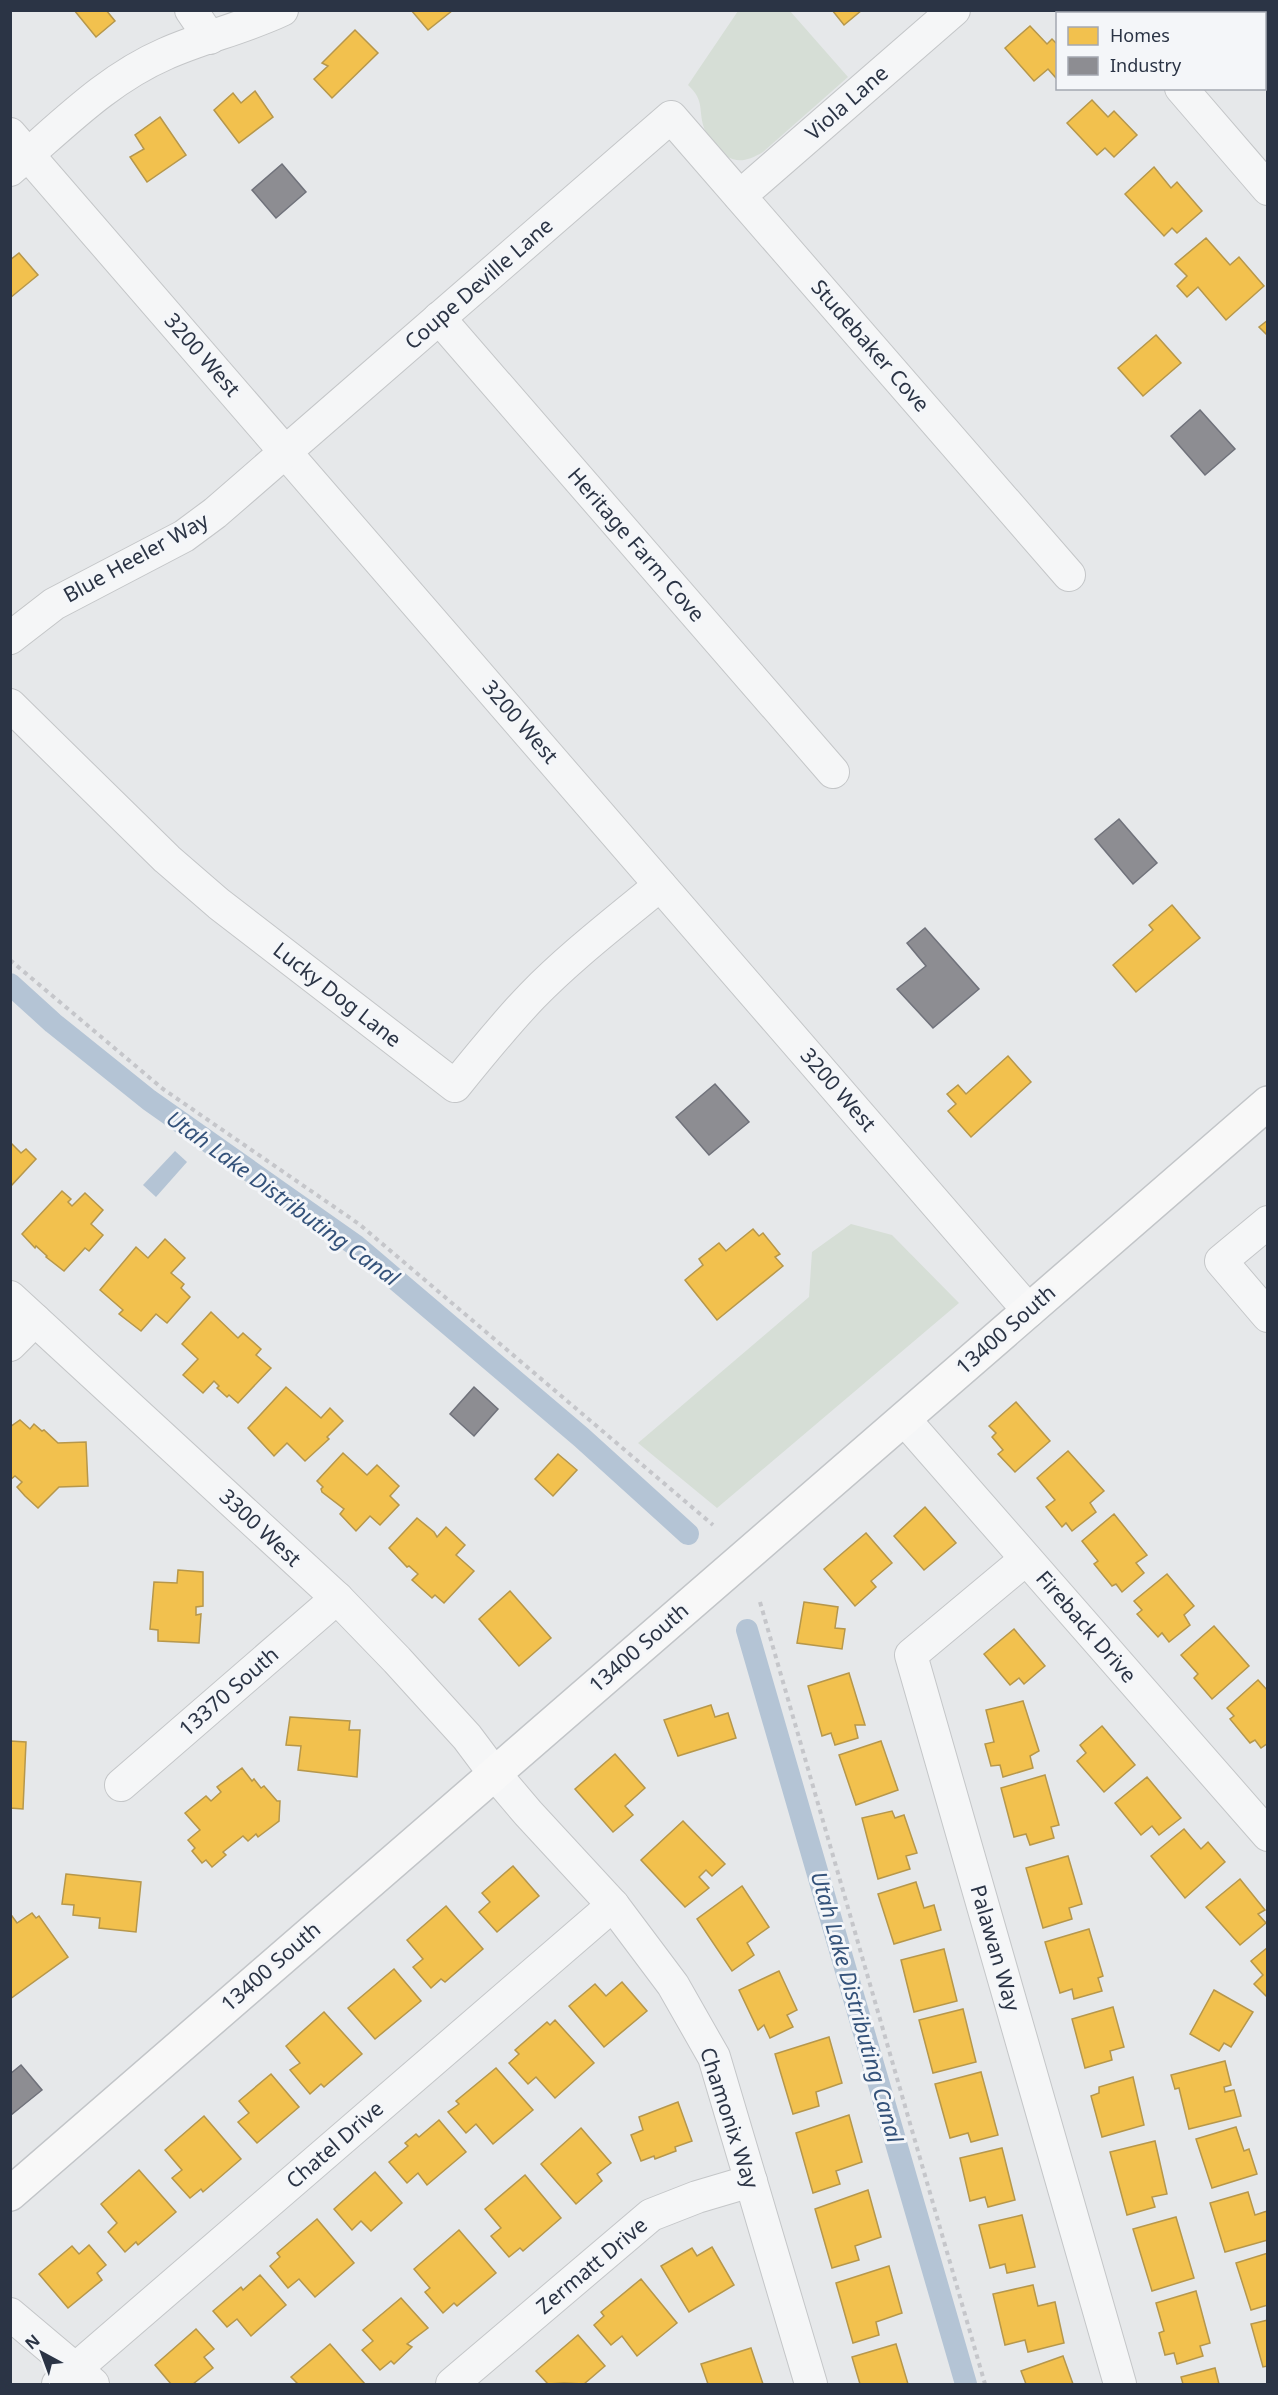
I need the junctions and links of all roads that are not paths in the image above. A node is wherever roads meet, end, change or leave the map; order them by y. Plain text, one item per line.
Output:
1 (191, 10) edge
2 (282, 10) edge
3 (954, 10) edge
4 (210, 38) junction
5 (1183, 90) edge
6 (671, 117) joint
7 (16, 153) edge
8 (1268, 189) edge
9 (740, 196) junction
10 (438, 318) junction
11 (286, 451) junction
12 (1069, 574) dead end
13 (10, 638) edge
14 (10, 705) edge
15 (833, 772) dead end
16 (660, 885) junction
17 (1268, 1103) edge
18 (1268, 1222) edge
19 (10, 1297) edge
20 (1029, 1311) junction
21 (1268, 1316) edge
22 (35, 1320) junction
23 (10, 1345) edge
24 (904, 1419) junction
25 (1026, 1558) junction
26 (337, 1598) junction
27 (494, 1773) junction
28 (121, 1785) dead end
29 (1268, 1836) edge
30 (613, 1905) junction
31 (751, 2181) junction
32 (10, 2194) edge
33 (10, 2314) edge
34 (76, 2379) edge
35 (453, 2385) edge
36 (811, 2385) edge
37 (1120, 2385) edge

1 - 4 street
2 - 4 street
3 - 9 street, Viola Lane
4 - 7 street
5 - 8 street
6 - 9 street, Studebaker Cove
6 - 10 street, Coupe Deville Lane
7 - 11 street, 3200 West
9 - 12 street, Studebaker Cove
10 - 11 street, Coupe Deville Lane
10 - 15 street, Heritage Farm Cove
11 - 13 street, Blue Heeler Way
11 - 16 street, 3200 West
14 - 16 street, Lucky Dog Lane
16 - 20 street, 3200 West
17 - 20 main road, 13400 South
18 - 21 street
19 - 22 street, 3300 West
20 - 24 main road, 13400 South
22 - 23 street
22 - 26 street, 3300 West
24 - 25 street, Fireback Drive
24 - 27 main road, 13400 South
25 - 29 street, Fireback Drive
25 - 37 street, Palawan Way
26 - 27 street, 3300 West
26 - 28 street, 13370 South
27 - 30 street, Chamonix Way
27 - 32 main road, 13400 South
30 - 31 street, Chamonix Way
30 - 34 street, Chatel Drive
31 - 35 street, Zermatt Drive
31 - 36 street, Chamonix Way
33 - 34 street

